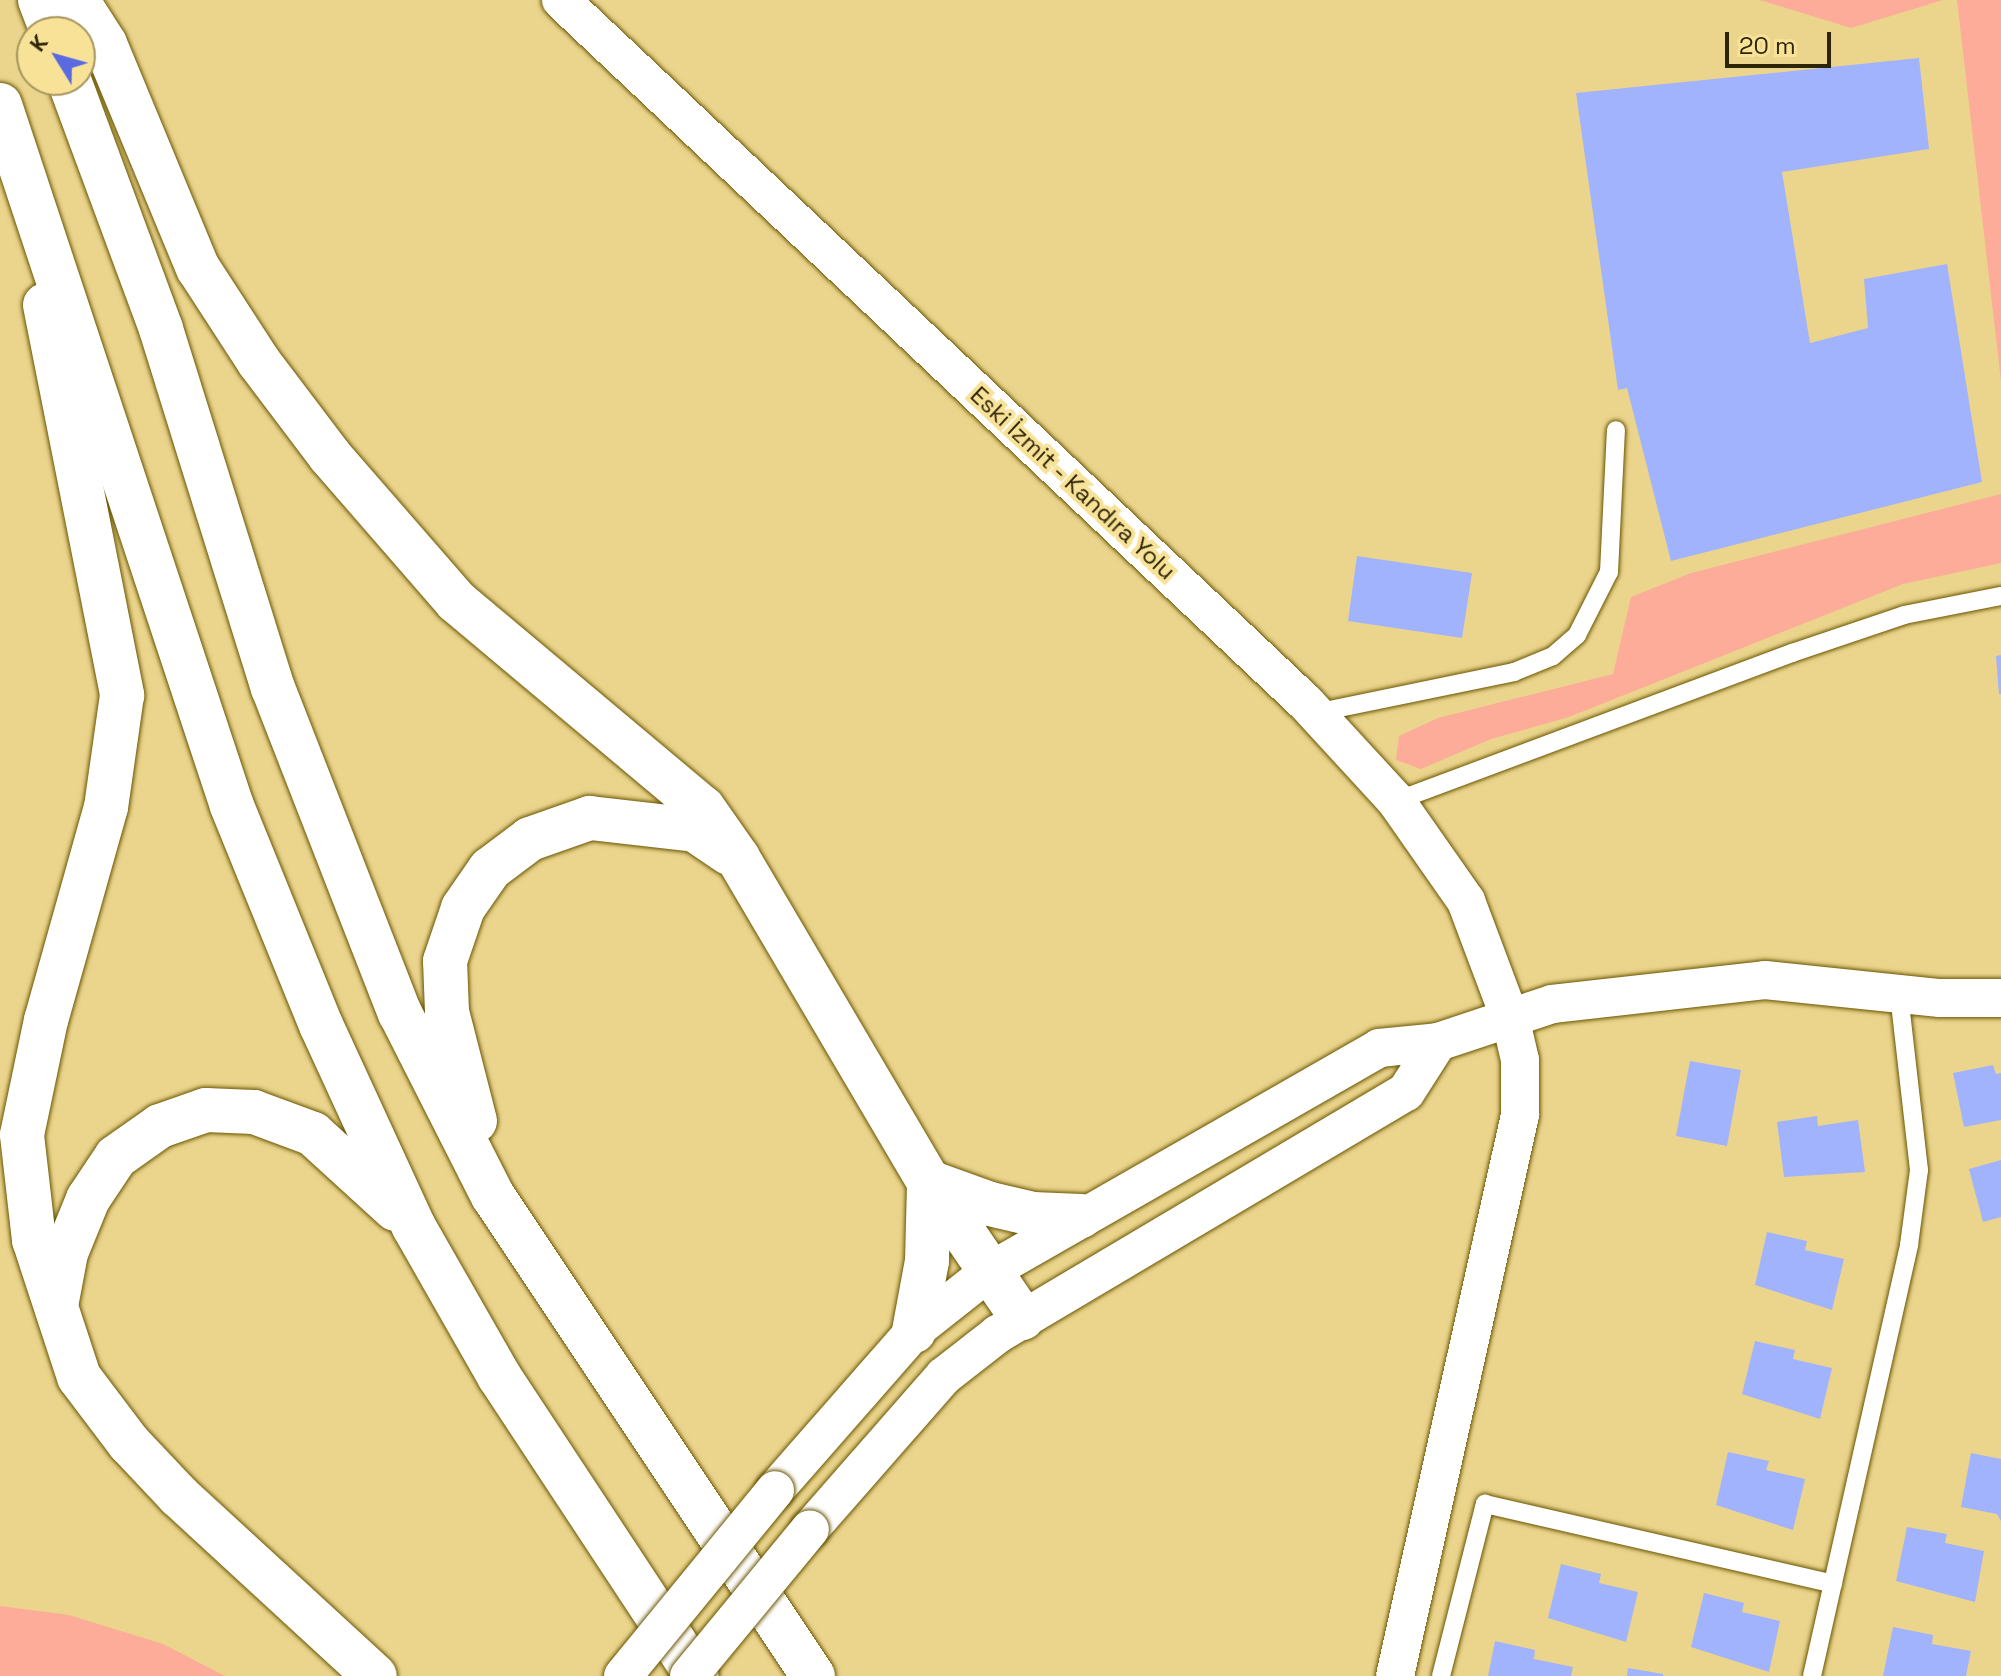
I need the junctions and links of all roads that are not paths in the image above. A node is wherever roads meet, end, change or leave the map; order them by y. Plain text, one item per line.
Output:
1 (77, 0) edge
2 (561, 0) edge
3 (75, 96) edge
4 (0, 105) edge
5 (19, 154) junction
6 (1616, 430) dead end
7 (2001, 596) edge
8 (1315, 713) junction
9 (1396, 801) junction
10 (738, 858) junction
11 (1899, 994) junction
12 (2001, 998) edge
13 (1511, 1021) junction
14 (1438, 1042) junction
15 (929, 1182) junction
16 (493, 1196) junction
17 (1081, 1216) junction
18 (414, 1227) junction
19 (990, 1271) junction
20 (55, 1311) junction
21 (1022, 1318) junction
22 (914, 1331) junction
23 (1833, 1584) junction
24 (375, 1676) edge
25 (623, 1676) edge
26 (689, 1676) edge
27 (697, 1676) edge
28 (813, 1676) edge
29 (1395, 1676) edge
30 (1441, 1676) edge
31 (1812, 1676) edge

1 - 10 highway
2 - 8 street, Eski İzmit - Kandıra Yolu
3 - 16 highway
4 - 5 highway
5 - 18 highway
5 - 20 highway
6 - 8 lane
7 - 9 lane
8 - 9 street, Eski İzmit - Kandıra Yolu
9 - 13 street, Eski İzmit - Kandıra Yolu
10 - 15 highway
10 - 16 highway
11 - 12 street
11 - 13 street
11 - 23 lane
13 - 14 street
13 - 29 street, Eski İzmit - Kandıra Yolu
14 - 17 street
14 - 21 street
15 - 17 highway
15 - 19 highway
15 - 22 highway
16 - 28 highway
17 - 19 street
18 - 20 highway
18 - 27 highway
19 - 21 highway
19 - 22 street
20 - 24 highway
21 - 26 street, bridge
22 - 25 street, bridge
23 - 30 lane
23 - 31 lane

